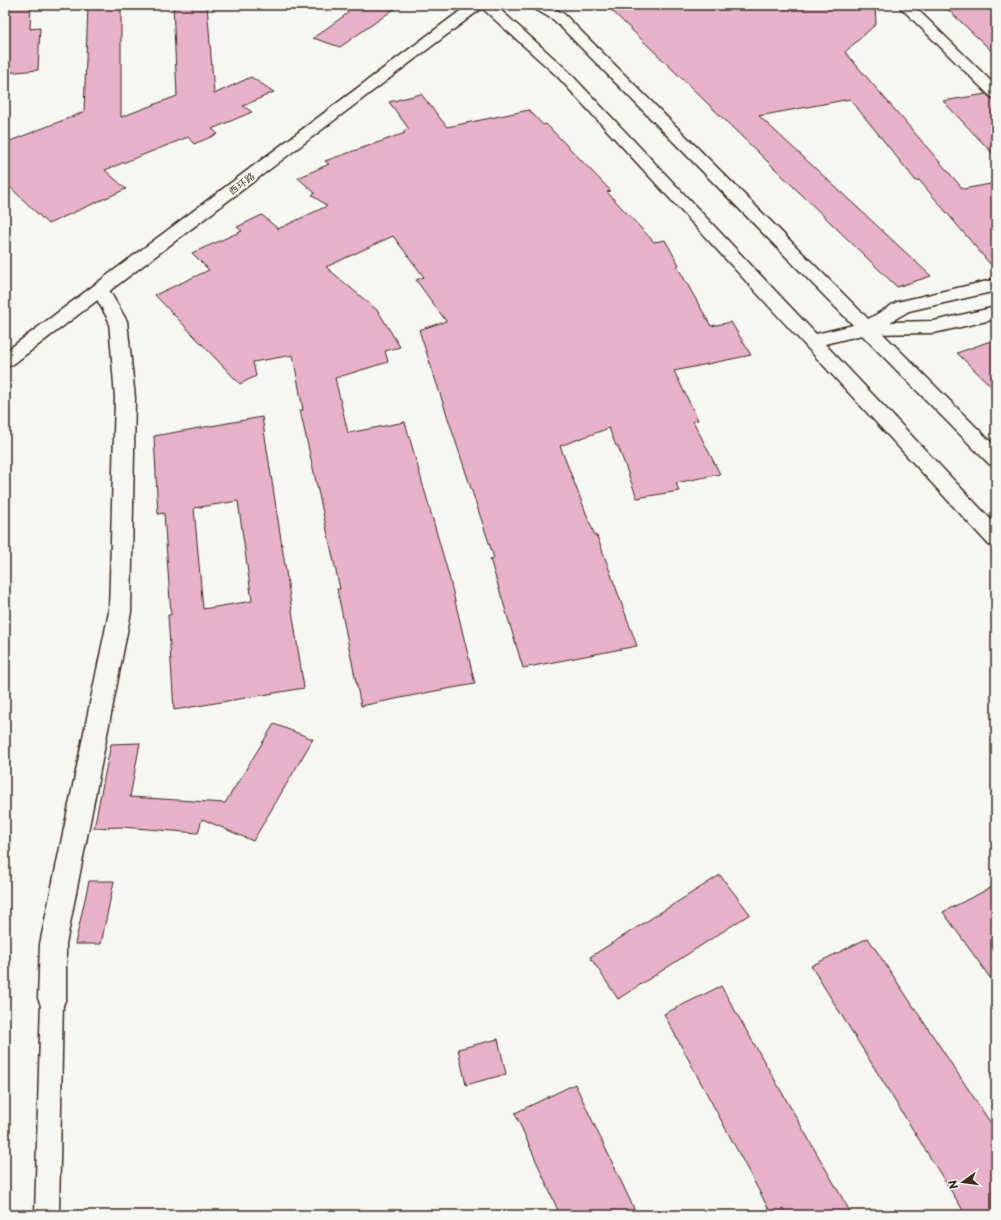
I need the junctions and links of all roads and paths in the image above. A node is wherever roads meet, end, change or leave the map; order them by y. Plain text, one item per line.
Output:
1 (476, 5) edge
2 (487, 5) edge
3 (538, 5) edge
4 (905, 5) edge
5 (996, 94) edge
6 (996, 285) edge
7 (100, 289) junction
8 (996, 313) edge
9 (866, 328) junction
10 (812, 341) junction
11 (5, 361) edge
12 (996, 460) edge
13 (996, 539) edge
14 (52, 998) joint
15 (47, 1215) edge

1 - 7 street, 西环路
2 - 10 street
3 - 9 street
4 - 5 street
6 - 9 street
7 - 11 street, 西环路
7 - 14 street
8 - 9 street
9 - 10 street
9 - 12 street
10 - 13 street
14 - 15 lane

